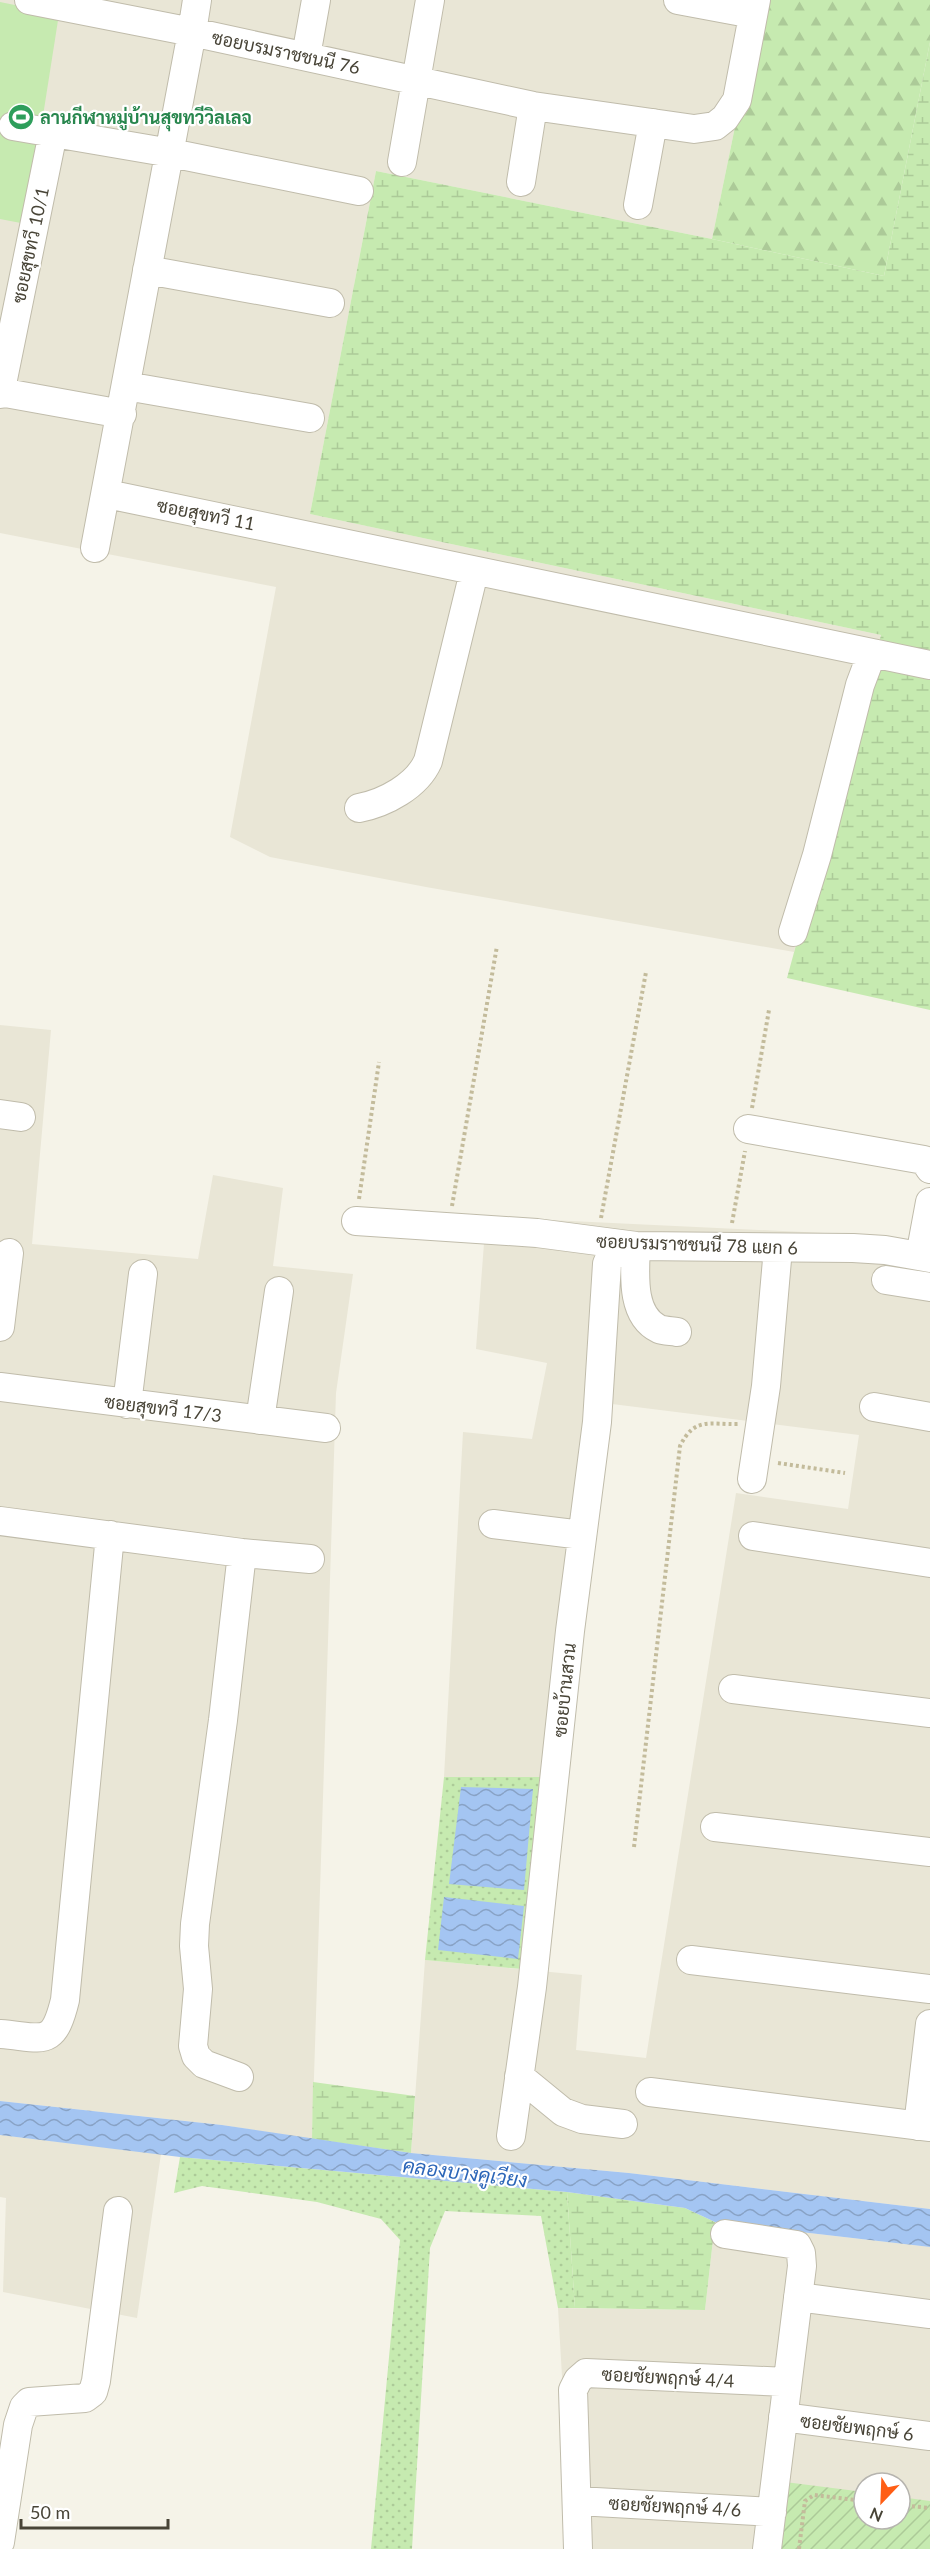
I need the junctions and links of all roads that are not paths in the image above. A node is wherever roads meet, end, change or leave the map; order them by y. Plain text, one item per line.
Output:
1 (29, 0) edge
2 (197, 0) edge
3 (316, 0) edge
4 (430, 0) edge
5 (678, 0) edge
6 (755, 7) edge
7 (192, 32) junction
8 (306, 56) junction
9 (415, 81) junction
10 (533, 106) junction
11 (653, 123) junction
12 (13, 126) dead end
13 (53, 133) junction
14 (171, 153) junction
15 (402, 162) dead end
16 (521, 182) dead end
17 (359, 191) dead end
18 (638, 205) dead end
19 (147, 270) junction
20 (330, 303) dead end
21 (126, 386) junction
22 (0, 393) edge
23 (122, 414) junction
24 (310, 418) dead end
25 (106, 494) junction
26 (95, 548) dead end
27 (474, 572) junction
28 (873, 653) junction
29 (930, 665) edge
30 (359, 808) dead end
31 (793, 932) dead end
32 (748, 1129) dead end
33 (930, 1169) edge
34 (930, 1202) edge
35 (356, 1221) road end
36 (616, 1244) junction
37 (778, 1248) junction
38 (9, 1253) dead end
39 (925, 1257) edge
40 (143, 1274) dead end
41 (886, 1280) dead end
42 (930, 1287) edge
43 (279, 1291) dead end
44 (0, 1327) edge
45 (677, 1332) dead end
46 (0, 1387) edge
47 (127, 1404) junction
48 (874, 1407) dead end
49 (930, 1417) edge
50 (260, 1420) junction
51 (326, 1428) dead end
52 (754, 1469) road end
53 (0, 1521) edge
54 (493, 1524) dead end
55 (110, 1535) junction
56 (582, 1535) junction
57 (753, 1536) dead end
58 (242, 1553) junction
59 (310, 1559) dead end
60 (930, 1563) edge
61 (732, 1689) dead end
62 (930, 1713) edge
63 (714, 1827) dead end
64 (930, 1852) edge
65 (691, 1960) dead end
66 (930, 1989) edge
67 (930, 2024) edge
68 (0, 2034) edge
69 (519, 2076) junction
70 (238, 2077) dead end
71 (650, 2092) dead end
72 (622, 2124) dead end
73 (924, 2127) edge
74 (511, 2136) dead end
75 (118, 2211) dead end
76 (725, 2234) dead end
77 (798, 2297) junction
78 (930, 2314) edge
79 (787, 2382) junction
80 (783, 2417) junction
81 (930, 2436) edge
82 (578, 2501) junction
83 (772, 2512) junction
84 (0, 2542) edge
85 (578, 2549) edge
86 (767, 2549) edge

1 - 7 street
2 - 7 street
3 - 8 street
4 - 9 street
5 - 6 street
6 - 11 street, ซอยบรมราชชนนี 76
7 - 8 street, ซอยบรมราชชนนี 76
7 - 14 street, ซอยบรมราชชนนี 76
8 - 9 street, ซอยบรมราชชนนี 76
9 - 10 street, ซอยบรมราชชนนี 76
9 - 15 street
10 - 11 street, ซอยบรมราชชนนี 76
10 - 16 street
11 - 18 street
12 - 13 street
13 - 14 street
13 - 22 street, ซอยสุขทวี 10/1
14 - 17 street
14 - 19 street, ซอยบรมราชชนนี 76
19 - 20 street
19 - 21 street, ซอยบรมราชชนนี 76
21 - 23 street, ซอยบรมราชชนนี 76
21 - 24 street
22 - 23 street
23 - 25 street
25 - 26 street
25 - 27 street, ซอยสุขทวี 11
27 - 28 street, ซอยสุขทวี 11
27 - 30 street
28 - 29 street, ซอยสุขทวี 11
28 - 31 street
32 - 33 street
34 - 39 street
35 - 36 street, ซอยบรมราชชนนี 78 แยก 6
36 - 37 street, ซอยบรมราชชนนี 78 แยก 6
36 - 45 street
36 - 56 street, ซอยบ้านสวน
37 - 39 street, ซอยบรมราชชนนี 78 แยก 6
37 - 52 street
38 - 44 street
40 - 47 street
41 - 42 street
43 - 50 street
46 - 47 street, ซอยสุขทวี 17/3
47 - 50 street, ซอยสุขทวี 17/3
48 - 49 street
50 - 51 street, ซอยสุขทวี 17/3
53 - 55 street
54 - 56 street
55 - 58 street
55 - 68 street
56 - 69 street, ซอยบ้านสวน
57 - 60 street
58 - 59 street
58 - 70 street
61 - 62 street
63 - 64 street
65 - 66 street
67 - 73 street
69 - 72 street
69 - 74 street, ซอยบ้านสวน
71 - 73 street
75 - 84 street
76 - 77 street
77 - 78 street
77 - 79 street
79 - 80 street
79 - 82 street, ซอยชัยพฤกษ์ 4/4
80 - 81 street, ซอยชัยพฤกษ์ 6
80 - 83 street
82 - 83 street, ซอยชัยพฤกษ์ 4/6
82 - 85 street, ซอยชัยพฤกษ์ 4/4
83 - 86 street

